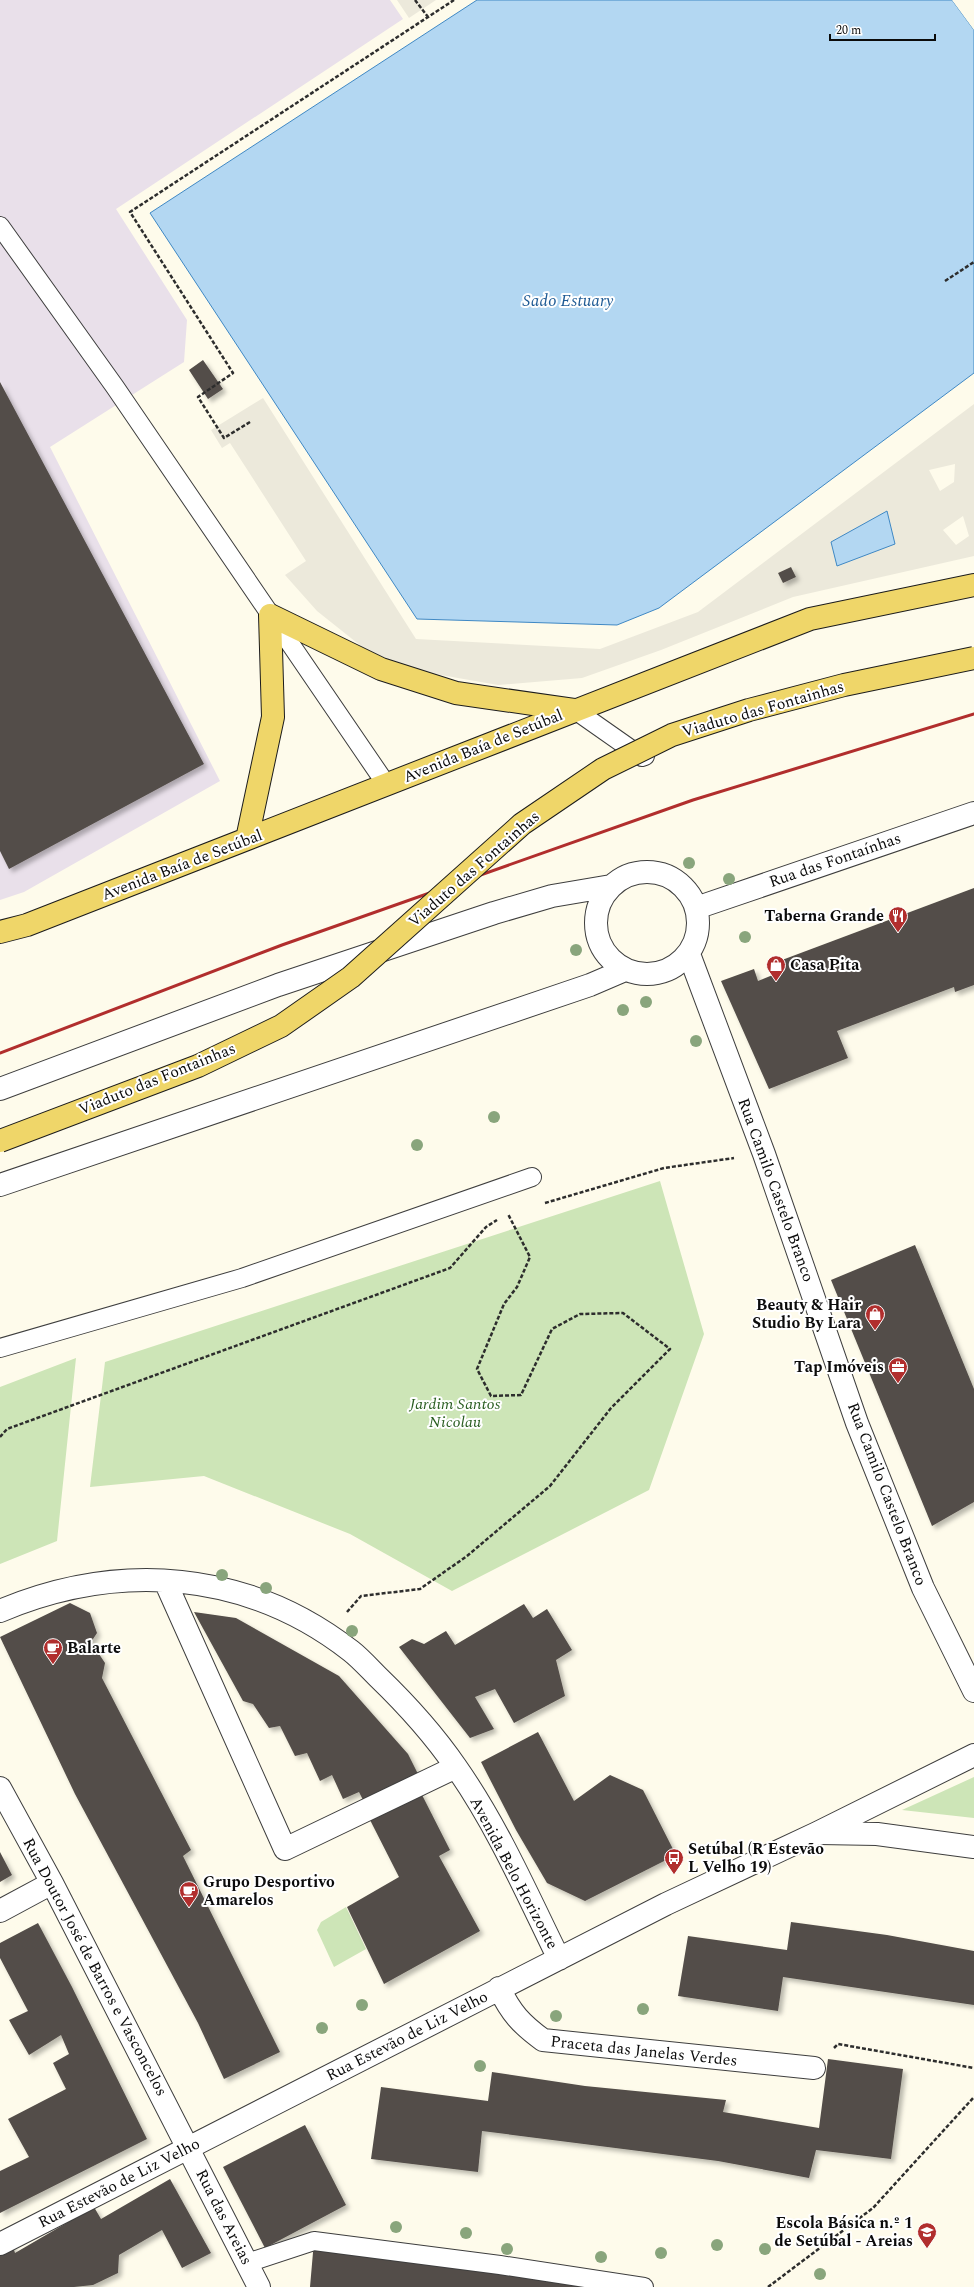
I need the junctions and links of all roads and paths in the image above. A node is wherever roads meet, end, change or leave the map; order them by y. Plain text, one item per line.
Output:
1 (415, 0) edge
2 (454, 0) edge
3 (428, 17) junction
4 (0, 226) edge
5 (974, 262) edge
6 (945, 282) dead end
7 (250, 422) dead end
8 (974, 584) edge
9 (270, 615) junction
10 (974, 655) edge
11 (974, 658) edge
12 (575, 710) junction
13 (386, 784) junction
14 (974, 813) edge
15 (247, 839) junction
16 (612, 886) junction
17 (696, 908) junction
18 (0, 932) edge
19 (689, 954) junction
20 (625, 970) junction
21 (0, 1089) edge
22 (0, 1140) edge
23 (764, 1154) junction
24 (532, 1177) dead end
25 (0, 1185) edge
26 (537, 1205) dead end
27 (515, 1212) dead end
28 (507, 1214) junction
29 (0, 1348) edge
30 (0, 1437) edge
31 (165, 1580) junction
32 (0, 1611) edge
33 (327, 1635) junction
34 (974, 1691) edge
35 (974, 1755) edge
36 (456, 1767) junction
37 (0, 1788) edge
38 (817, 1834) junction
39 (974, 1847) edge
40 (52, 1884) junction
41 (0, 1911) edge
42 (559, 1959) junction
43 (500, 1988) junction
44 (814, 2068) joint
45 (974, 2068) edge
46 (974, 2097) edge
47 (189, 2148) junction
48 (0, 2244) edge
49 (247, 2263) junction
50 (259, 2287) edge
51 (644, 2287) edge
52 (768, 2287) edge

1 - 3 path
2 - 3 path
3 - 7 path
4 - 9 lane
5 - 6 path
8 - 12 main road, Avenida Baía de Setúbal
9 - 12 main road
9 - 13 lane
9 - 15 main road
10 - 12 lane
11 - 22 main road, Viaduto das Fontainhas, bridge
12 - 13 main road, Avenida Baía de Setúbal
13 - 15 main road, Avenida Baía de Setúbal
14 - 17 street, Rua das Fontaínhas
15 - 18 main road, Avenida Baía de Setúbal
16 - 17 street
16 - 20 street
16 - 21 street
17 - 19 street
19 - 20 street
19 - 23 street, Rua Camilo Castelo Branco
20 - 25 street
23 - 26 path
23 - 34 street, Rua Camilo Castelo Branco
24 - 29 lane
27 - 28 path
28 - 30 path
28 - 33 path
31 - 32 street, Avenida Belo Horizonte
31 - 33 street, Avenida Belo Horizonte
31 - 36 street
33 - 36 street, Avenida Belo Horizonte
35 - 38 street, Rua Estevão de Liz Velho
36 - 42 street, Avenida Belo Horizonte
37 - 40 street, Rua Doutor José de Barros e Vasconcelos
38 - 39 street, Rua Estevão de Liz Velho
38 - 42 street, Rua Estevão de Liz Velho
40 - 41 street
40 - 47 street, Rua Doutor José de Barros e Vasconcelos
42 - 43 street, Rua Estevão de Liz Velho
43 - 44 street, Praceta das Janelas Verdes
43 - 47 street, Rua Estevão de Liz Velho
44 - 45 path
46 - 52 path
47 - 48 street, Rua Estevão de Liz Velho
47 - 49 street, Rua das Areias
49 - 50 street, Rua das Areias
49 - 51 lane

